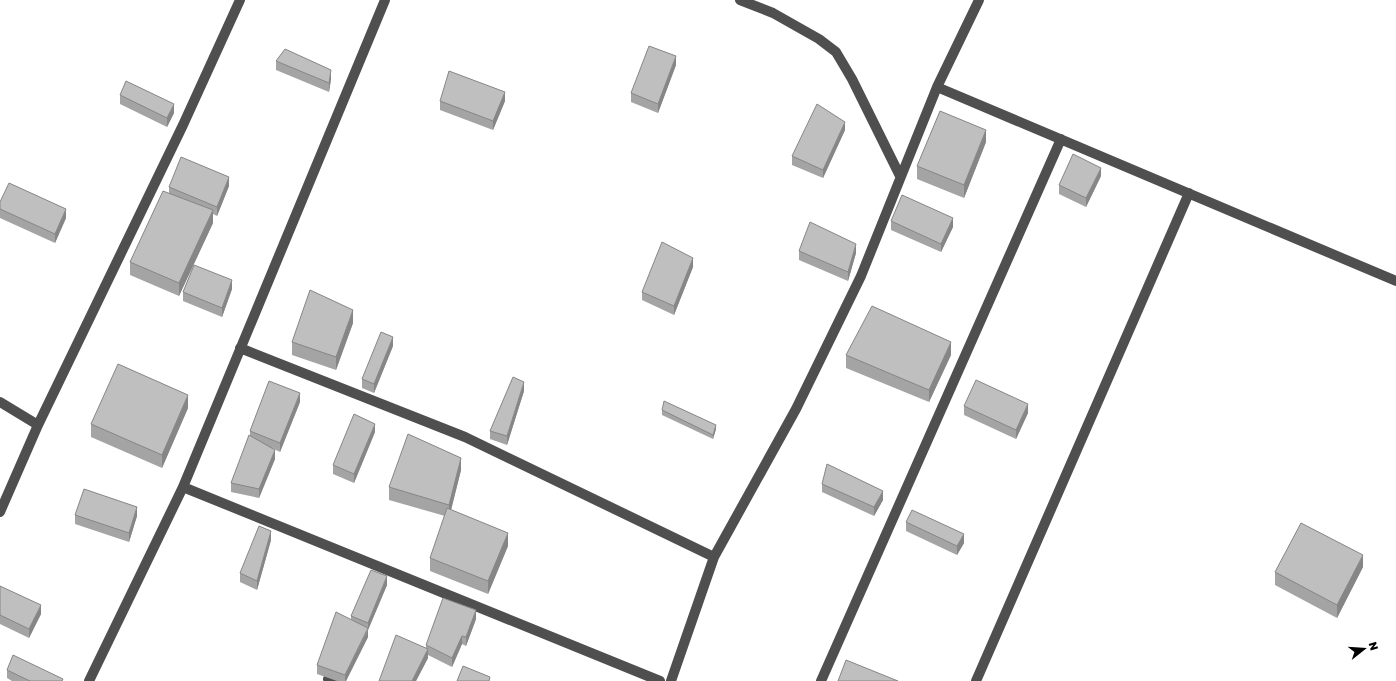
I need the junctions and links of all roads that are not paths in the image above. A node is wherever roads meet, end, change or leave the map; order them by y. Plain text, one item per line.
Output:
1 (240, 0) edge
2 (385, 0) edge
3 (740, 0) edge
4 (980, 0) edge
5 (937, 87) junction
6 (1061, 139) junction
7 (900, 176) junction
8 (1189, 193) junction
9 (1396, 281) edge
10 (240, 348) junction
11 (0, 402) edge
12 (38, 425) junction
13 (183, 487) junction
14 (0, 512) edge
15 (714, 557) junction
16 (89, 681) edge
17 (660, 681) edge
18 (671, 681) edge
19 (821, 681) edge
20 (976, 681) edge

1 - 12 street
2 - 10 street
3 - 7 street
4 - 5 street
5 - 6 street
5 - 7 street
6 - 8 street
6 - 19 street
7 - 15 street
8 - 9 street
8 - 20 street
10 - 13 street
10 - 15 street
11 - 12 street
12 - 14 street
13 - 16 street
13 - 17 street
15 - 18 street

